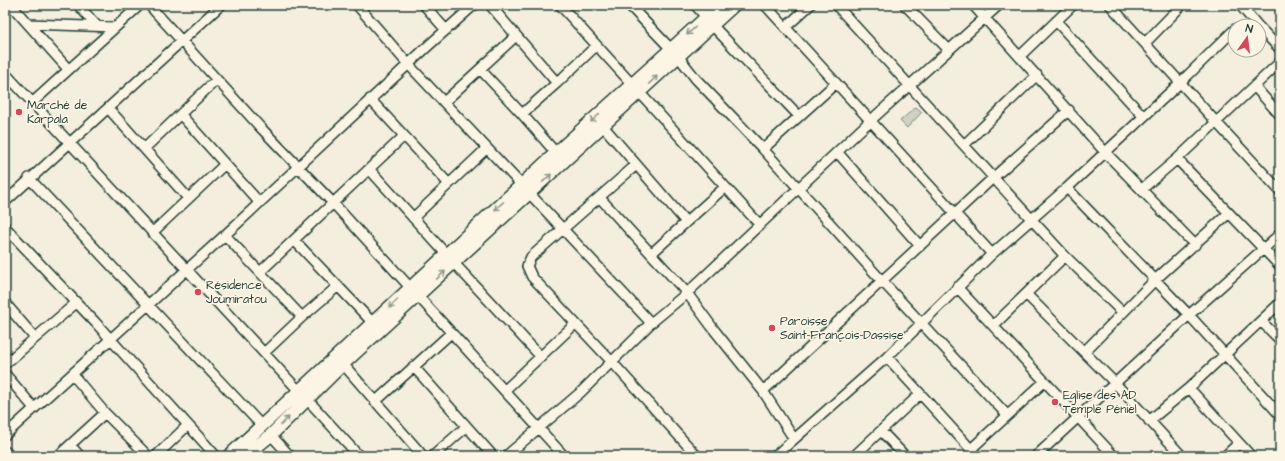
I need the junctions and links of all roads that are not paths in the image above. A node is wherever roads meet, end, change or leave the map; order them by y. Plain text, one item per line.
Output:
1 (11, 5) edge
2 (78, 5) edge
3 (140, 5) edge
4 (149, 5) edge
5 (221, 5) edge
6 (357, 5) edge
7 (424, 5) edge
8 (474, 5) edge
9 (490, 5) edge
10 (560, 5) edge
11 (628, 5) edge
12 (695, 5) edge
13 (720, 5) edge
14 (734, 5) edge
15 (765, 5) edge
16 (810, 5) edge
17 (836, 5) edge
18 (905, 5) edge
19 (973, 5) edge
20 (999, 5) edge
21 (1073, 5) edge
22 (1110, 5) edge
23 (1240, 5) edge
24 (1180, 6) edge
25 (1248, 16) edge
26 (985, 18) junction
27 (709, 21) junction
28 (1056, 21) junction
29 (29, 24) junction
30 (97, 26) junction
31 (115, 27) junction
32 (786, 27) junction
33 (446, 30) junction
34 (516, 36) junction
35 (1267, 36) edge
36 (1227, 37) edge
37 (182, 41) junction
38 (1145, 43) junction
39 (596, 46) junction
40 (1280, 49) edge
41 (949, 50) junction
42 (674, 53) junction
43 (1020, 56) junction
44 (1280, 62) edge
45 (408, 64) junction
46 (480, 68) junction
47 (68, 69) junction
48 (5, 73) edge
49 (1037, 75) junction
50 (216, 80) junction
51 (1181, 82) junction
52 (557, 83) junction
53 (836, 84) junction
54 (909, 87) junction
55 (1255, 87) junction
56 (636, 89) junction
57 (370, 99) junction
58 (444, 102) junction
59 (32, 103) junction
60 (108, 108) junction
61 (1069, 110) junction
62 (522, 114) junction
63 (1280, 114) edge
64 (181, 115) junction
65 (799, 116) junction
66 (1143, 116) junction
67 (870, 121) junction
68 (1216, 122) junction
69 (603, 126) junction
70 (404, 136) junction
71 (68, 142) junction
72 (964, 145) junction
73 (145, 148) junction
74 (486, 148) junction
75 (763, 149) junction
76 (1105, 152) junction
77 (556, 153) junction
78 (838, 153) junction
79 (1178, 159) junction
80 (224, 165) junction
81 (636, 165) junction
82 (297, 167) junction
83 (370, 170) junction
84 (994, 177) junction
85 (29, 178) junction
86 (449, 184) junction
87 (726, 187) junction
88 (1067, 188) junction
89 (526, 189) junction
90 (800, 189) junction
91 (1142, 190) junction
92 (1280, 191) edge
93 (188, 198) junction
94 (600, 198) junction
95 (5, 202) edge
96 (259, 202) junction
97 (334, 204) junction
98 (957, 213) junction
99 (1229, 213) junction
100 (413, 218) junction
101 (1032, 220) junction
102 (686, 222) junction
103 (760, 225) junction
104 (5, 227) edge
105 (562, 230) junction
106 (153, 232) junction
107 (1280, 234) edge
108 (225, 235) junction
109 (294, 240) junction
110 (1195, 245) junction
111 (920, 246) junction
112 (1264, 249) junction
113 (652, 253) junction
114 (992, 254) junction
115 (1065, 256) junction
116 (450, 259) junction
117 (1280, 266) edge
118 (188, 269) junction
119 (260, 272) junction
120 (1155, 280) junction
121 (882, 282) junction
122 (338, 286) junction
123 (957, 287) junction
124 (414, 292) junction
125 (687, 293) junction
126 (1027, 295) junction
127 (5, 303) edge
128 (76, 303) junction
129 (1280, 303) edge
130 (149, 305) junction
131 (1118, 308) dead end
132 (1189, 315) junction
133 (302, 317) junction
134 (1261, 320) junction
135 (921, 322) junction
136 (373, 323) junction
137 (651, 323) junction
138 (575, 324) junction
139 (994, 325) junction
140 (451, 333) junction
141 (35, 338) junction
142 (110, 339) junction
143 (1280, 340) edge
144 (1085, 351) junction
145 (264, 353) junction
146 (1225, 354) junction
147 (886, 356) junction
148 (541, 357) junction
149 (612, 362) junction
150 (5, 364) edge
151 (342, 364) junction
152 (414, 367) junction
153 (5, 374) edge
154 (73, 375) junction
155 (1044, 382) junction
156 (1116, 383) junction
157 (1189, 388) junction
158 (505, 390) junction
159 (763, 391) junction
160 (920, 394) junction
161 (303, 395) junction
162 (376, 402) junction
163 (34, 408) junction
164 (105, 413) junction
165 (1007, 415) junction
166 (1280, 415) edge
167 (1078, 417) junction
168 (1149, 421) junction
169 (188, 425) junction
170 (262, 426) junction
171 (466, 427) junction
172 (539, 428) junction
173 (881, 431) junction
174 (5, 435) edge
175 (271, 435) junction
176 (794, 439) junction
177 (1239, 443) junction
178 (70, 445) junction
179 (5, 451) edge
180 (785, 452) edge
181 (974, 453) edge
182 (10, 456) edge
183 (58, 456) edge
184 (80, 456) edge
185 (148, 456) edge
186 (156, 456) edge
187 (216, 456) edge
188 (229, 456) edge
189 (245, 456) edge
190 (290, 456) edge
191 (359, 456) edge
192 (423, 456) edge
193 (433, 456) edge
194 (493, 456) edge
195 (506, 456) edge
196 (564, 456) edge
197 (697, 456) edge
198 (775, 456) edge
199 (854, 456) edge
200 (905, 456) edge
201 (1036, 456) edge
202 (1114, 456) edge
203 (1182, 456) edge
204 (1225, 456) edge
205 (1251, 456) edge

1 - 29 street
2 - 30 street
3 - 31 street
4 - 37 street
5 - 37 street
6 - 45 street
7 - 33 street
8 - 33 street
9 - 34 street
10 - 39 street
11 - 42 street
12 - 27 street
13 - 27 main road
14 - 27 main road
15 - 32 street
16 - 32 street
17 - 54 street
18 - 41 street
19 - 26 street
20 - 26 street
21 - 28 street
22 - 38 street
23 - 25 street
24 - 38 street
26 - 41 street
26 - 43 street
27 - 42 main road
27 - 65 street
28 - 43 street
28 - 66 street
29 - 30 street
29 - 47 street
30 - 31 street
31 - 47 street
32 - 53 street
33 - 45 street
34 - 46 street
34 - 52 street
35 - 40 street
36 - 51 street
37 - 50 street
37 - 60 street
38 - 51 street
39 - 52 street
39 - 56 street
41 - 54 street
42 - 56 main road
42 - 75 street
43 - 49 street
44 - 55 street
45 - 57 street
45 - 58 street
46 - 58 street
46 - 62 street
47 - 59 street
48 - 59 street
49 - 61 street
49 - 72 street
50 - 64 street
50 - 82 street
51 - 66 street
51 - 68 street
52 - 62 street
53 - 65 street
53 - 67 street
54 - 67 street
54 - 72 street
55 - 63 street
55 - 68 street
56 - 69 main road
56 -> 77 main road
56 - 87 street
57 - 70 street
57 - 82 street
58 - 74 street
59 - 71 street
60 - 71 street
60 - 73 street
61 - 76 street
61 - 84 street
62 - 77 street
64 - 73 street
64 - 80 street
65 - 75 street
66 - 76 street
67 - 78 street
67 - 98 street
68 - 79 street
68 - 92 street
69 - 81 street
89 -> 69 main road
70 - 83 street
70 - 86 street
71 - 85 street
71 - 106 street
72 - 84 street
73 - 93 street
74 - 86 street
74 - 89 street
75 - 90 street
76 - 88 street
76 - 91 street
77 - 89 main road
78 - 90 street
78 - 111 street
79 - 91 street
79 - 99 street
80 - 93 street
80 - 96 street
81 - 94 street
81 - 102 street
82 - 96 street
82 - 97 street
83 - 97 street
83 - 100 street
84 - 98 street
84 - 101 street
85 - 95 street
85 - 130 street
86 - 100 street
87 - 102 street
87 - 103 street
88 - 101 street
88 - 120 street
89 - 105 street
89 - 116 main road
90 - 103 street
90 - 121 street
91 - 110 street
93 - 106 street
94 - 105 street
94 - 113 street
96 - 108 street
97 - 109 street
97 - 124 street
98 - 111 street
98 - 114 street
99 - 110 street
99 - 112 street
100 - 116 street
101 - 114 street
101 - 115 street
102 - 113 street
103 - 125 street
104 - 128 street
105 - 137 street
105 - 138 street
106 - 118 street
107 - 112 street
108 - 118 street
108 - 119 street
109 - 119 street
109 - 122 street
110 - 120 street
111 - 121 street
112 - 117 street
112 - 132 street
113 - 125 street
114 - 123 street
115 - 126 street
115 - 131 street
116 - 124 main road
116 - 148 street
118 - 130 street
118 - 145 street
119 - 133 street
120 - 132 street
120 - 144 street
121 - 135 street
121 - 159 street
122 - 133 street
122 - 136 street
123 - 135 street
123 - 139 street
124 -> 136 main road
124 - 140 street
124 - 151 main road
125 - 137 street
125 - 159 street
126 - 139 street
126 - 144 street
127 - 141 street
128 - 141 street
128 - 142 street
129 - 134 street
130 - 142 street
130 - 170 street
132 - 146 street
132 - 156 street
133 - 145 street
134 - 143 street
134 - 146 street
135 - 147 street
135 - 165 street
136 - 161 main road
137 - 149 street
138 - 148 street
138 - 149 street
139 - 155 street
140 - 152 street
140 - 158 street
141 - 150 street
142 - 154 street
142 - 169 street
144 - 156 street
145 - 161 street
146 - 157 street
146 - 166 street
147 - 160 street
147 - 176 street
148 - 158 street
149 - 172 street
149 - 197 street
151 - 161 main road
151 - 162 street
152 - 162 street
152 - 171 street
153 - 163 street
154 - 163 street
154 - 164 street
155 - 165 street
155 - 167 street
156 - 167 street
156 - 168 street
157 - 168 street
157 - 177 street
158 - 172 street
159 - 176 street
160 - 173 street
160 - 181 street
161 - 170 main road
175 -> 161 main road
161 - 191 street
162 - 192 street
163 - 174 street
164 - 178 street
164 - 185 street
165 - 181 street
167 - 201 street
167 - 202 street
168 - 203 street
169 - 186 street
169 - 187 street
170 - 188 main road
171 - 193 street
171 - 194 street
172 - 195 street
172 - 196 street
173 - 199 street
173 - 200 street
175 - 189 main road
175 - 190 street
176 - 180 street
177 - 204 street
177 - 205 street
178 - 183 street
178 - 184 street
179 - 182 street
180 - 198 street

